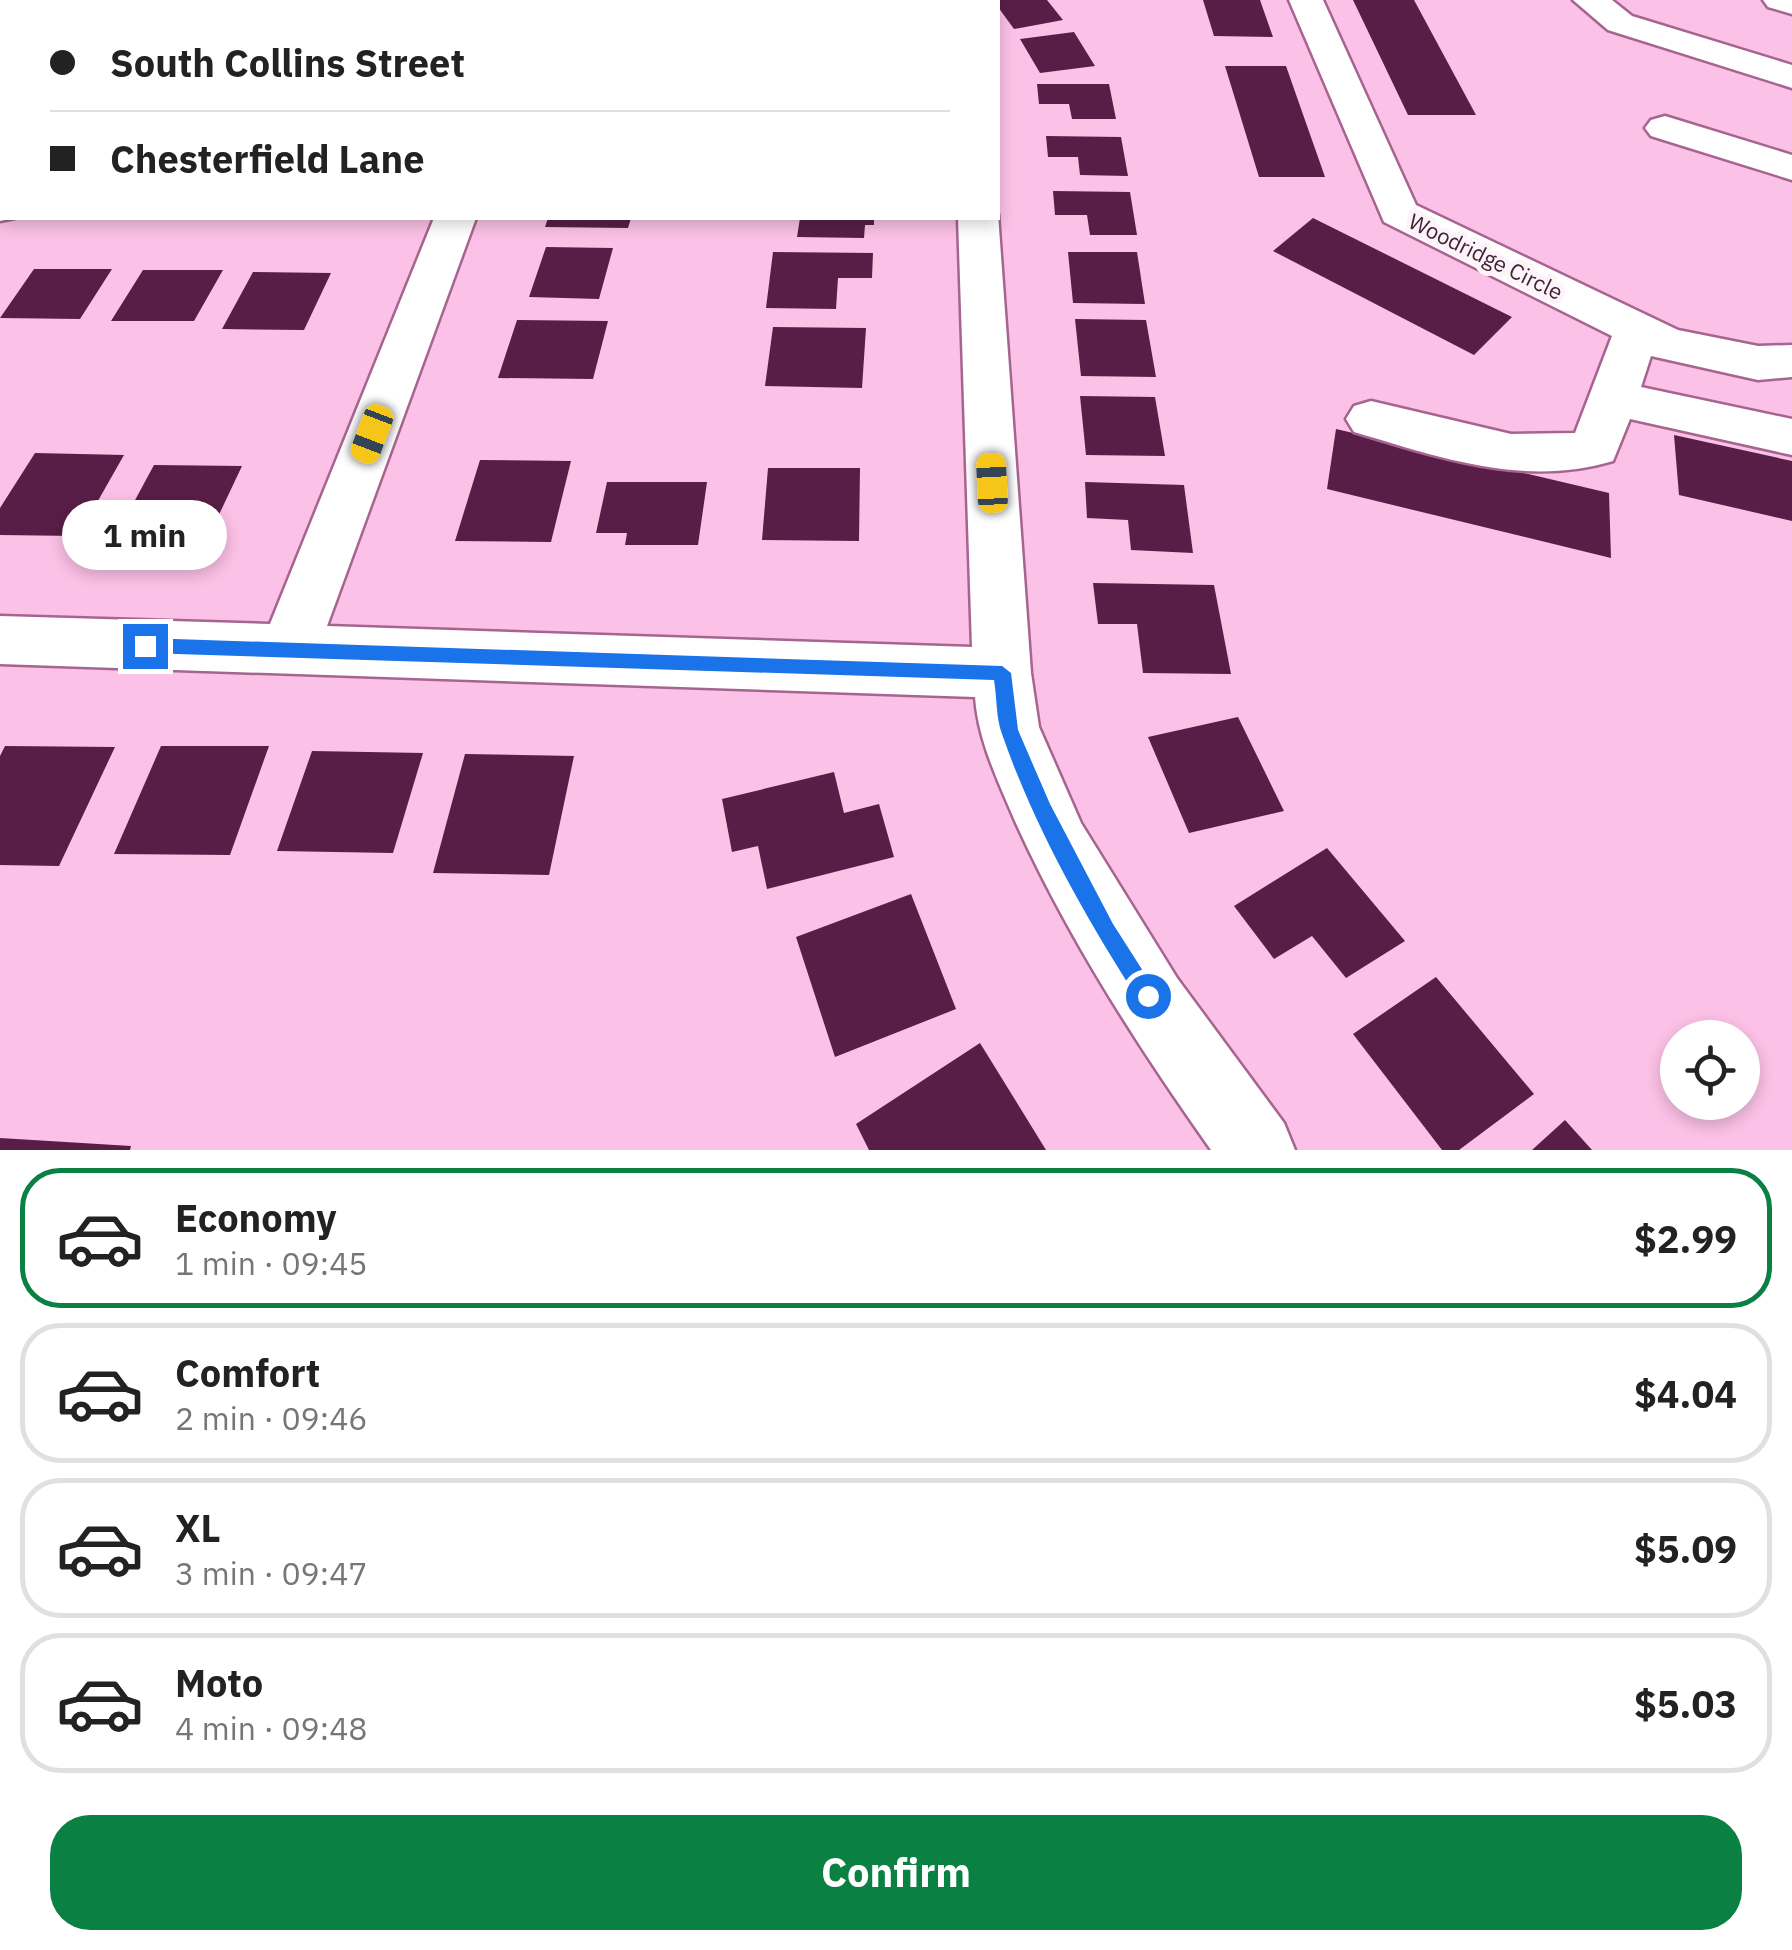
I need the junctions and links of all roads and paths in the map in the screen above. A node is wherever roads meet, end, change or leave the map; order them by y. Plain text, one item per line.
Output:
1 (1306, 0) edge
2 (1590, 0) edge
3 (1780, 0) edge
4 (1792, 4) edge
5 (1792, 77) edge
6 (1665, 128) dead end
7 (1792, 168) edge
8 (454, 220) edge
9 (979, 220) edge
10 (1637, 330) junction
11 (1792, 361) edge
12 (1612, 398) junction
13 (1371, 419) dead end
14 (1792, 437) edge
15 (0, 640) edge
16 (289, 650) junction
17 (1002, 673) junction
18 (1257, 1150) edge

1 - 10 street, Woodridge Circle
2 - 5 street
3 - 4 street
6 - 7 street
8 - 16 street
9 - 17 street
10 - 11 street, Woodridge Circle
10 - 12 street
12 - 13 street
12 - 14 street
15 - 16 street
16 - 17 street
17 - 18 street

